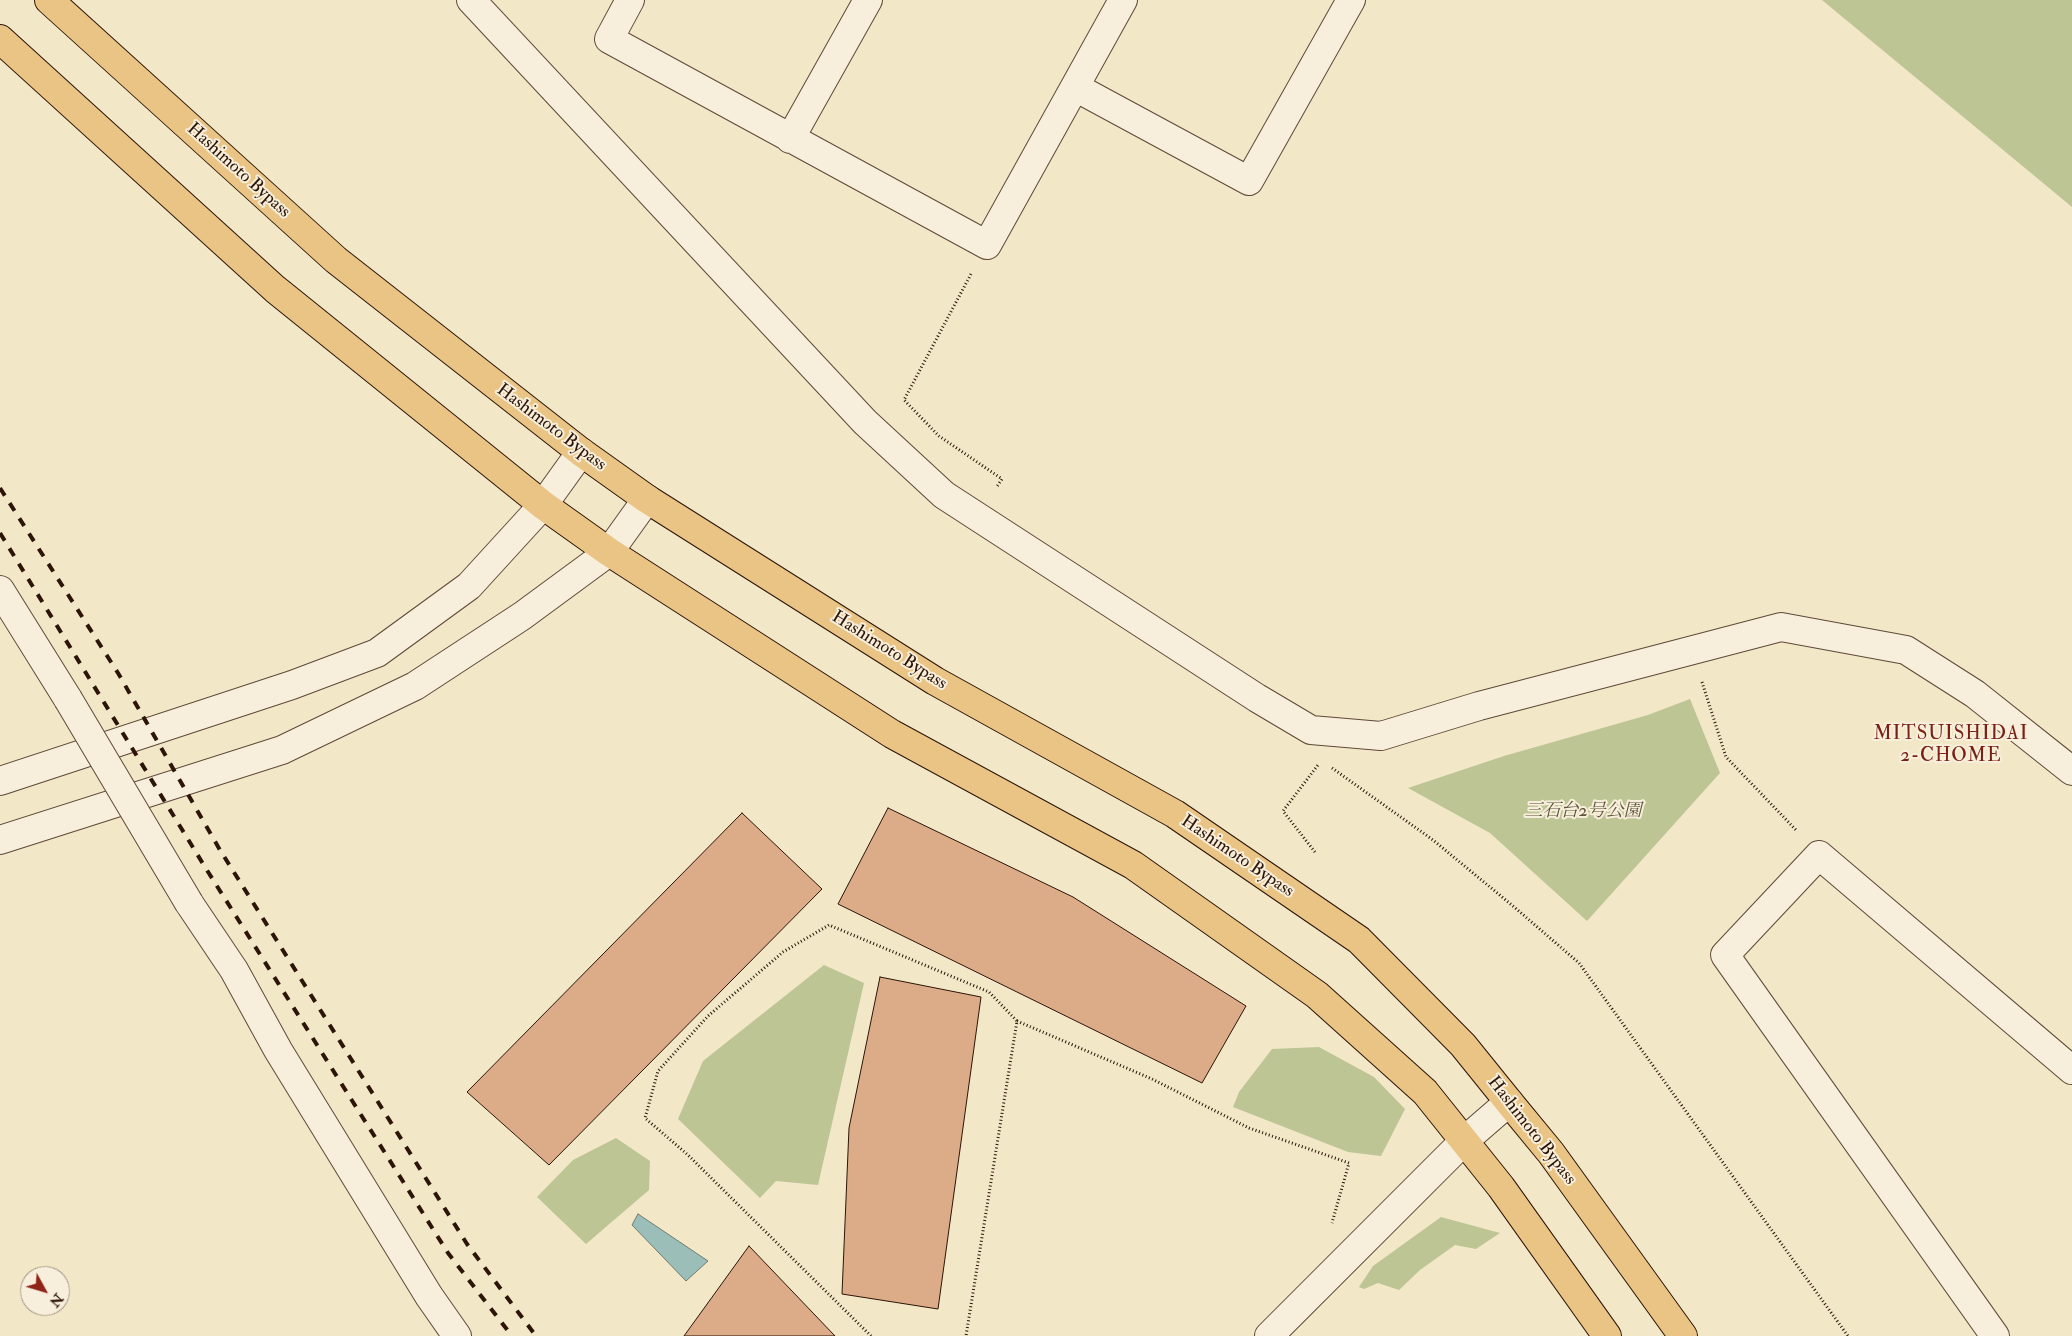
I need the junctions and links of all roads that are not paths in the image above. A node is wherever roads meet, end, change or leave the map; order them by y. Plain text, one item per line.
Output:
1 (49, 0) edge
2 (471, 0) edge
3 (630, 0) edge
4 (868, 0) edge
5 (1123, 0) edge
6 (1351, 0) edge
7 (0, 39) edge
8 (1074, 87) junction
9 (790, 139) junction
10 (581, 452) junction
11 (647, 499) junction
12 (543, 505) junction
13 (609, 552) junction
14 (0, 590) edge
15 (2067, 758) edge
16 (0, 781) edge
17 (0, 840) edge
18 (2072, 1070) edge
19 (1509, 1102) junction
20 (1464, 1141) junction
21 (457, 1336) edge
22 (1269, 1336) edge
23 (1607, 1336) edge
24 (1682, 1336) edge
25 (1995, 1336) edge

1 - 10 highway, Hashimoto Bypass
2 - 15 street
3 - 9 street
4 - 9 street
5 - 8 street
6 - 8 street
7 - 12 highway
8 - 9 street
10 - 11 highway, Hashimoto Bypass
10 - 12 street
11 - 13 street
11 - 19 highway, Hashimoto Bypass
12 - 13 highway
12 - 16 street
13 - 17 street
13 - 20 highway
14 - 21 street, bridge
18 - 25 street
19 - 20 street
19 - 24 highway, Hashimoto Bypass
20 - 22 street
20 - 23 highway

